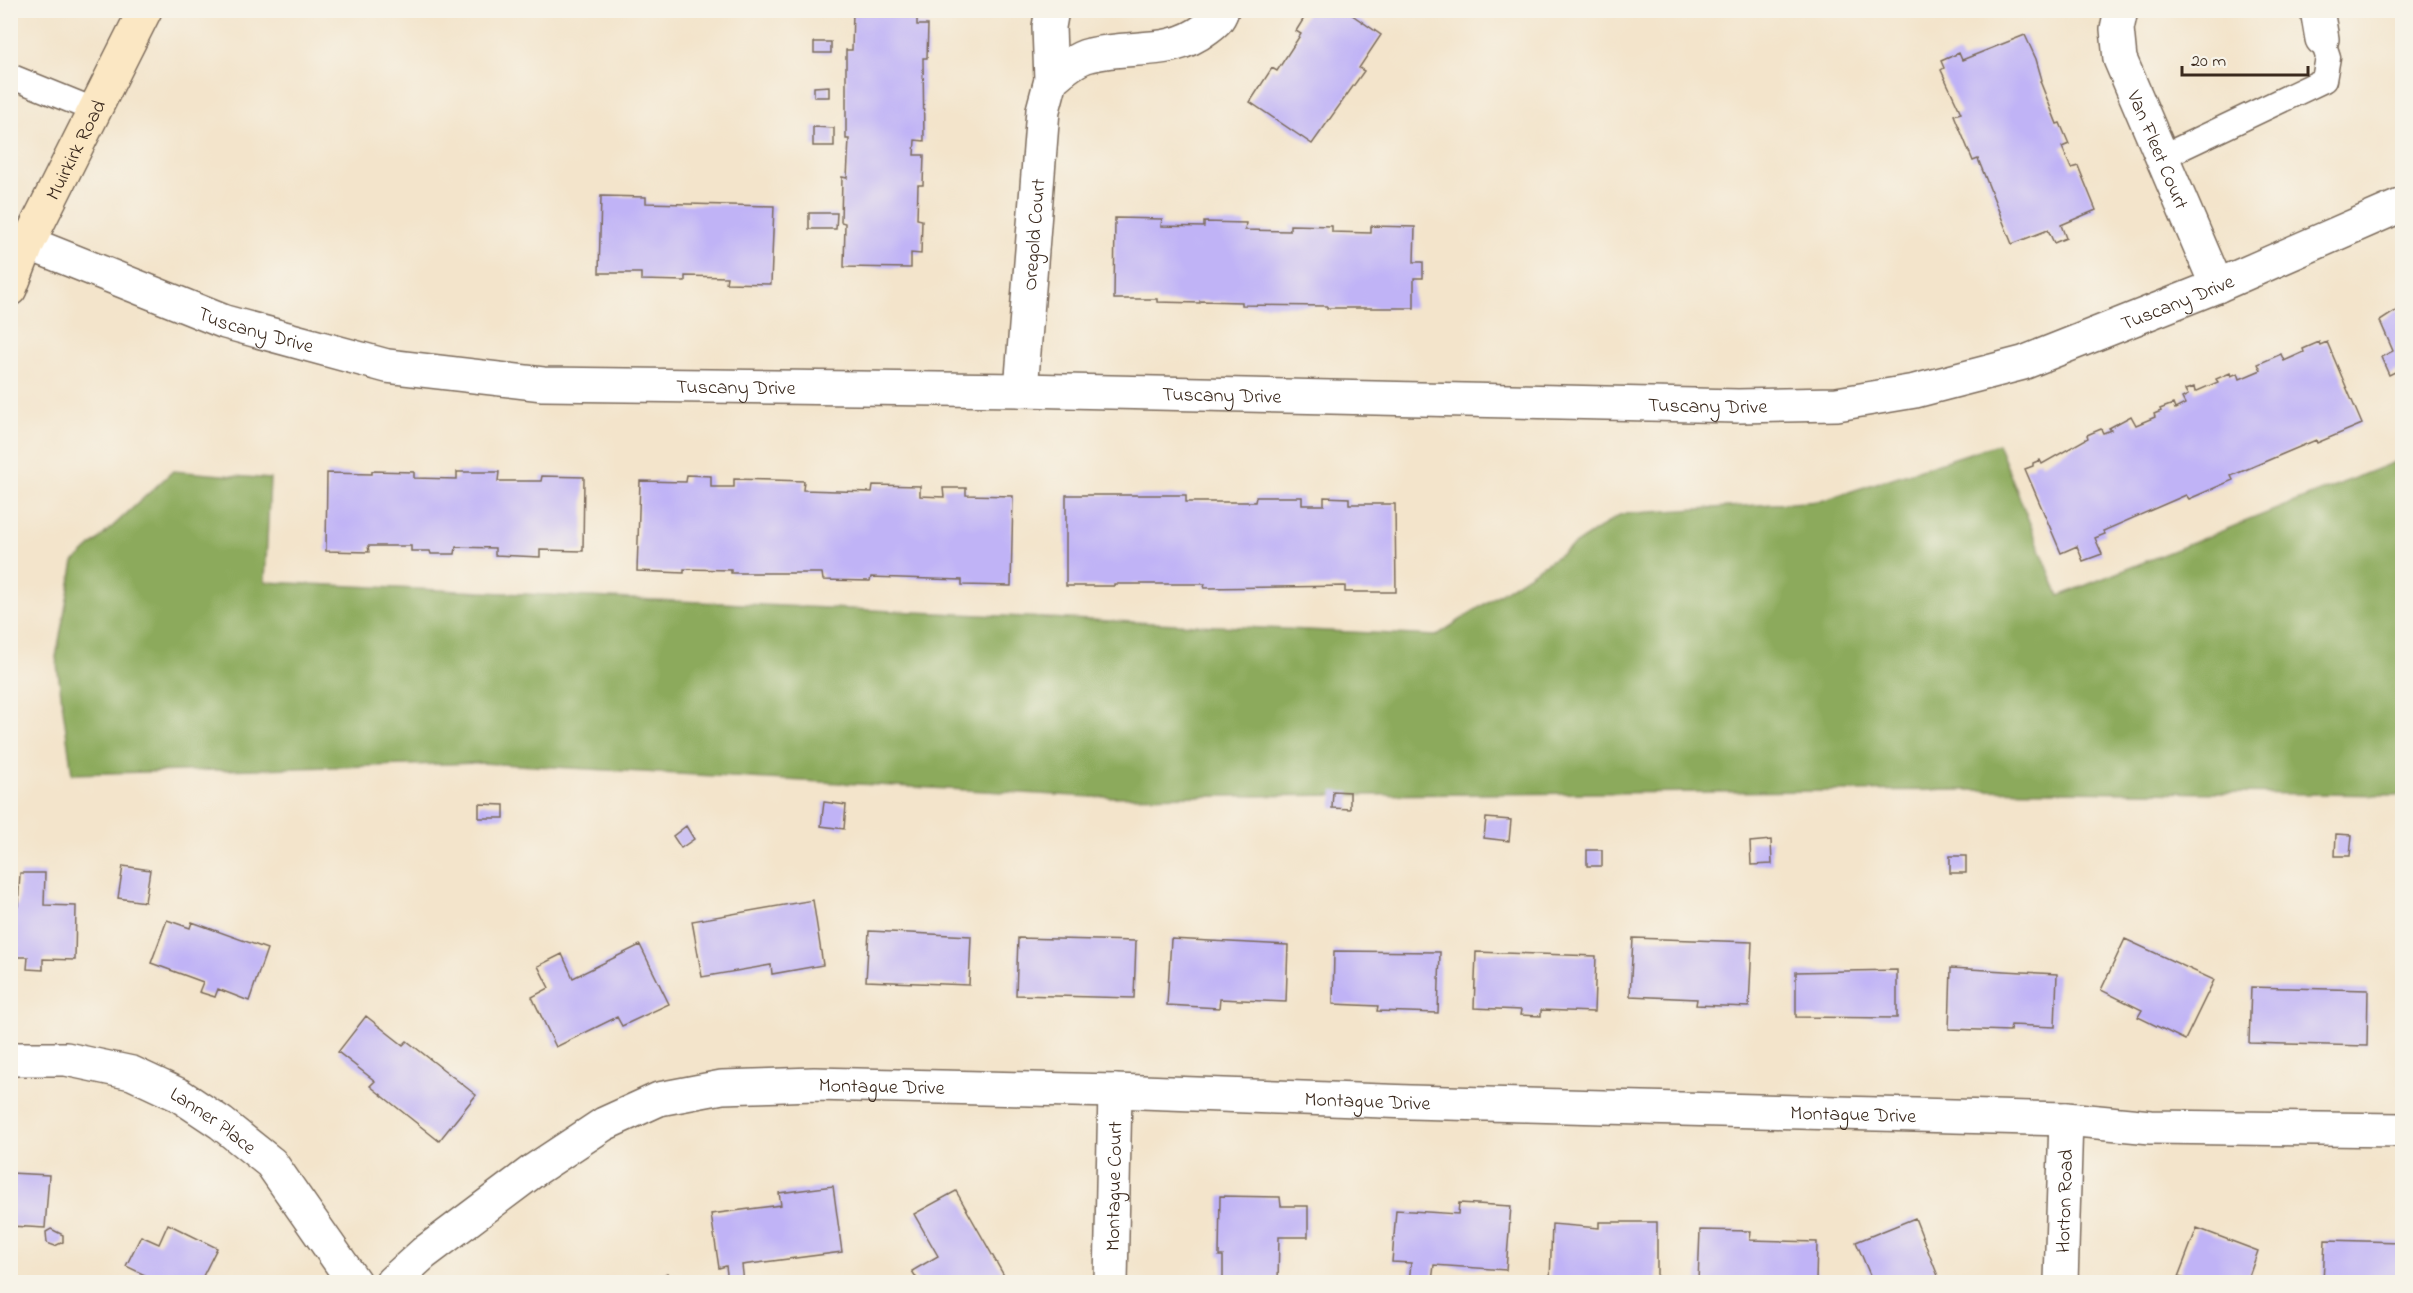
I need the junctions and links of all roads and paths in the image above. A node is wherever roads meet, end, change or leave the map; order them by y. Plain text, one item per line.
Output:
1 (144, 10) edge
2 (1052, 10) edge
3 (1222, 10) edge
4 (2121, 10) edge
5 (2320, 25) edge
6 (10, 76) edge
7 (1051, 80) junction
8 (94, 110) junction
9 (2162, 157) junction
10 (2403, 205) edge
11 (28, 243) junction
12 (2217, 286) junction
13 (10, 289) edge
14 (1021, 390) junction
15 (10, 1059) edge
16 (1115, 1091) junction
17 (2066, 1119) junction
18 (2403, 1130) edge
19 (354, 1282) edge
20 (392, 1282) edge
21 (1111, 1282) edge
22 (2061, 1282) edge

1 - 8 main road, Muirkirk Road
2 - 7 street, Oregold Court
3 - 7 street
4 - 9 street, Van Fleet Court
5 - 9 lane
6 - 8 lane
7 - 14 street, Oregold Court
8 - 11 main road, Muirkirk Road
9 - 12 street, Van Fleet Court
10 - 12 street, Tuscany Drive
11 - 13 main road, Muirkirk Road
11 - 14 street, Tuscany Drive
12 - 14 street, Tuscany Drive
15 - 19 street, Lanner Place
16 - 17 street, Montague Drive
16 - 20 street, Montague Drive
16 - 21 street, Montague Court
17 - 18 street, Montague Drive
17 - 22 street, Horton Road

